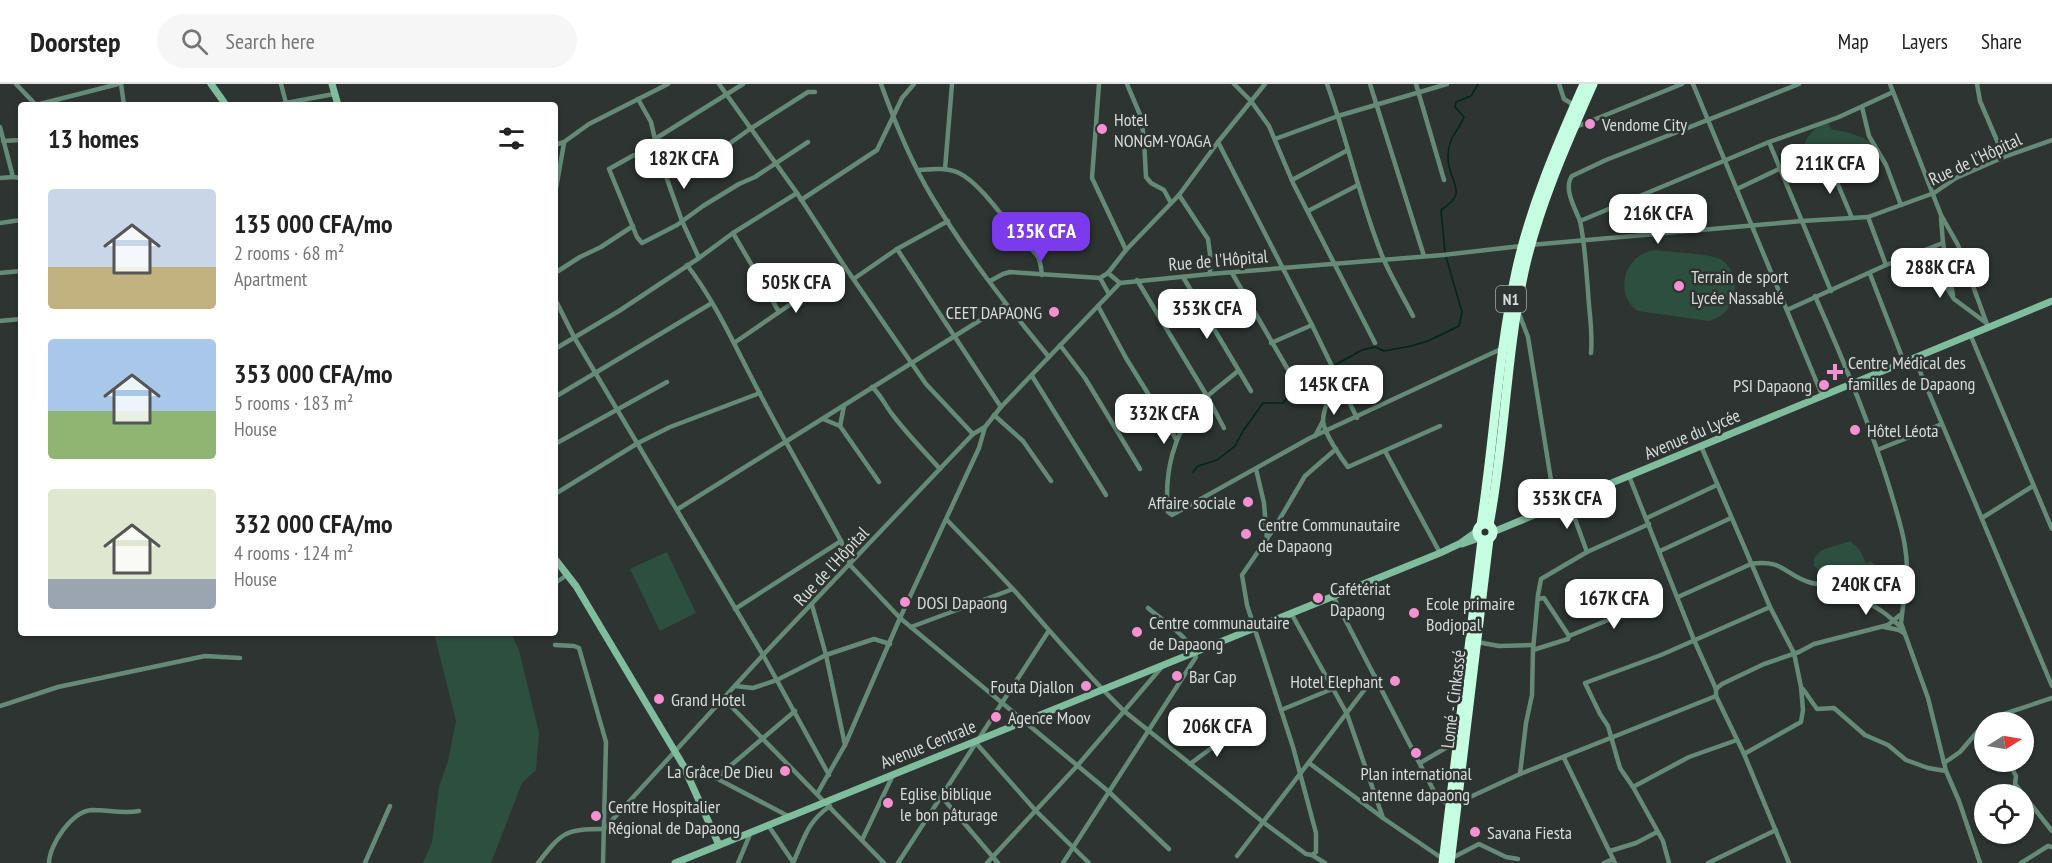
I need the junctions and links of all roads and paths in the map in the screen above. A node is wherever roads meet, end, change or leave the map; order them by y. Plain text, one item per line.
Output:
1 (16, 84) edge
2 (120, 84) edge
3 (211, 84) edge
4 (281, 84) edge
5 (332, 84) edge
6 (668, 84) edge
7 (719, 84) edge
8 (743, 84) edge
9 (890, 84) edge
10 (914, 84) edge
11 (952, 84) edge
12 (1099, 84) edge
13 (1127, 84) edge
14 (1234, 84) edge
15 (1265, 84) edge
16 (1327, 84) edge
17 (1370, 84) edge
18 (1416, 84) edge
19 (1447, 84) edge
20 (1559, 84) edge
21 (1584, 84) edge
22 (1593, 84) edge
23 (1682, 84) edge
24 (1693, 84) edge
25 (1799, 84) edge
26 (1890, 84) edge
27 (1977, 84) edge
28 (881, 86) edge
29 (814, 92) dead end
30 (1418, 92) junction
31 (1893, 92) junction
32 (334, 94) junction
33 (726, 94) junction
34 (638, 99) junction
35 (1251, 101) junction
36 (33, 102) edge
37 (48, 102) edge
38 (123, 102) edge
39 (224, 102) edge
40 (286, 102) edge
41 (291, 102) edge
42 (337, 102) edge
43 (1378, 105) junction
44 (1575, 105) junction
45 (1862, 107) junction
46 (892, 116) junction
47 (1338, 116) junction
48 (1707, 119) junction
49 (0, 127) edge
50 (1574, 127) junction
51 (750, 129) junction
52 (655, 139) junction
53 (1275, 139) junction
54 (2052, 140) edge
55 (3, 141) junction
56 (18, 141) edge
57 (808, 142) dead end
58 (1218, 142) junction
59 (1769, 142) junction
60 (564, 143) junction
61 (558, 144) edge
62 (1348, 150) junction
63 (1876, 151) junction
64 (659, 157) junction
65 (2004, 157) junction
66 (1725, 160) junction
67 (774, 163) junction
68 (1829, 163) junction
69 (664, 167) junction
70 (1781, 168) junction
71 (945, 169) junction
72 (918, 170) junction
73 (13, 177) junction
74 (558, 177) edge
75 (0, 178) edge
76 (18, 178) edge
77 (1292, 180) junction
78 (1444, 180) dead end
79 (1358, 185) junction
80 (1737, 189) junction
81 (797, 193) junction
82 (1934, 193) junction
83 (1179, 195) junction
84 (801, 200) junction
85 (1171, 203) junction
86 (1901, 205) junction
87 (1308, 211) junction
88 (1941, 215) junction
89 (1868, 217) junction
90 (1852, 218) junction
91 (18, 220) edge
92 (682, 221) junction
93 (948, 221) junction
94 (1580, 221) junction
95 (1802, 221) junction
96 (0, 223) edge
97 (1751, 225) junction
98 (633, 226) junction
99 (733, 233) junction
100 (1584, 240) junction
101 (1943, 243) junction
102 (1527, 245) junction
103 (897, 249) junction
104 (1126, 250) junction
105 (1924, 251) junction
106 (1424, 256) junction
107 (699, 258) junction
108 (1384, 259) junction
109 (1334, 263) junction
110 (687, 265) junction
111 (1886, 265) junction
112 (845, 267) junction
113 (1282, 268) junction
114 (18, 271) edge
115 (558, 271) edge
116 (0, 273) edge
117 (1108, 273) junction
118 (1210, 273) junction
119 (1232, 273) junction
120 (1870, 274) junction
121 (1042, 275) junction
122 (1183, 277) junction
123 (855, 278) junction
124 (1100, 278) junction
125 (1137, 280) junction
126 (990, 281) junction
127 (1120, 283) junction
128 (1831, 291) junction
129 (1109, 294) junction
130 (1815, 296) junction
131 (1953, 299) junction
132 (2052, 300) edge
133 (712, 303) junction
134 (1006, 304) junction
135 (558, 305) edge
136 (1098, 306) junction
137 (1517, 309) junction
138 (1787, 310) junction
139 (779, 312) junction
140 (1413, 316) dead end
141 (18, 319) edge
142 (0, 321) edge
143 (1987, 324) junction
144 (1312, 326) junction
145 (1970, 334) junction
146 (574, 337) junction
147 (954, 337) junction
148 (734, 343) junction
149 (1271, 343) junction
150 (1375, 343) dead end
151 (1060, 345) junction
152 (558, 347) edge
153 (1504, 348) junction
154 (1591, 353) dead end
155 (1049, 357) junction
156 (1914, 357) junction
157 (1904, 362) junction
158 (912, 363) junction
159 (1287, 368) dead end
160 (596, 371) junction
161 (1238, 371) junction
162 (1032, 376) junction
163 (1339, 380) junction
164 (667, 382) dead end
165 (1853, 382) junction
166 (872, 387) junction
167 (1251, 391) dead end
168 (760, 393) junction
169 (1822, 394) junction
170 (558, 395) edge
171 (1207, 396) junction
172 (844, 406) junction
173 (1001, 407) junction
174 (617, 409) junction
175 (994, 415) junction
176 (1357, 418) junction
177 (823, 419) junction
178 (1323, 421) junction
179 (1942, 424) junction
180 (840, 426) junction
181 (1440, 426) dead end
182 (985, 427) junction
183 (1224, 428) dead end
184 (1327, 432) junction
185 (973, 434) junction
186 (1315, 436) junction
187 (1176, 439) junction
188 (558, 442) edge
189 (788, 442) junction
190 (638, 444) junction
191 (1701, 446) junction
192 (1336, 449) junction
193 (1877, 450) junction
194 (1385, 451) junction
195 (1140, 469) dead end
196 (1256, 469) junction
197 (940, 470) junction
198 (1629, 476) junction
199 (1051, 481) dead end
200 (879, 482) dead end
201 (1717, 485) junction
202 (2033, 486) junction
203 (558, 492) edge
204 (1106, 495) dead end
205 (1568, 500) junction
206 (1555, 505) junction
207 (678, 509) junction
208 (1731, 518) junction
209 (1982, 518) junction
210 (947, 520) junction
211 (1648, 521) junction
212 (2052, 529) edge
213 (1485, 532) junction
214 (1267, 540) junction
215 (841, 541) junction
216 (1660, 551) junction
217 (1587, 552) junction
218 (1440, 553) junction
219 (558, 563) edge
220 (1751, 564) junction
221 (850, 565) junction
222 (567, 575) junction
223 (558, 581) edge
224 (1850, 585) junction
225 (1013, 589) junction
226 (1905, 590) junction
227 (1333, 596) junction
228 (1678, 597) junction
229 (1538, 599) junction
230 (1650, 603) dead end
231 (812, 605) junction
232 (1770, 607) junction
233 (1148, 608) dead end
234 (735, 609) junction
235 (1291, 613) junction
236 (1901, 614) junction
237 (900, 618) junction
238 (1894, 621) junction
239 (910, 627) junction
240 (1256, 627) junction
241 (1881, 627) junction
242 (1903, 631) junction
243 (1048, 632) junction
244 (1569, 636) junction
245 (1694, 640) junction
246 (1476, 642) junction
247 (890, 644) junction
248 (555, 645) dead end
249 (1533, 647) junction
250 (1195, 652) junction
251 (1794, 653) junction
252 (826, 655) junction
253 (763, 656) junction
254 (240, 658) dead end
255 (1471, 662) junction
256 (1162, 665) junction
257 (1374, 676) junction
258 (777, 680) junction
259 (735, 686) junction
260 (2052, 686) edge
261 (1801, 687) junction
262 (1332, 689) junction
263 (1103, 690) junction
264 (1716, 690) junction
265 (1716, 696) junction
266 (2052, 698) edge
267 (723, 699) junction
268 (1002, 701) junction
269 (0, 706) edge
270 (1281, 710) junction
271 (795, 711) junction
272 (1124, 711) junction
273 (2010, 712) edge
274 (1347, 714) junction
275 (1026, 721) junction
276 (1149, 732) junction
277 (1230, 734) dead end
278 (1974, 736) edge
279 (762, 739) junction
280 (1612, 739) junction
281 (1737, 740) junction
282 (977, 741) junction
283 (1457, 741) junction
284 (845, 745) junction
285 (674, 751) junction
286 (1743, 754) junction
287 (1564, 758) junction
288 (1309, 762) junction
289 (1420, 763) junction
290 (1944, 763) junction
291 (1190, 764) junction
292 (683, 765) junction
293 (1077, 766) junction
294 (1946, 771) junction
295 (2014, 772) edge
296 (893, 774) junction
297 (1300, 774) junction
298 (1520, 774) junction
299 (829, 775) junction
300 (716, 778) junction
301 (1633, 787) junction
302 (1108, 791) junction
303 (817, 794) junction
304 (941, 796) junction
305 (1454, 803) junction
306 (827, 804) junction
307 (390, 806) dead end
308 (140, 811) dead end
309 (1036, 811) junction
310 (788, 816) junction
311 (1383, 818) junction
312 (1263, 822) junction
313 (768, 825) junction
314 (604, 830) junction
315 (1776, 830) junction
316 (2052, 831) edge
317 (751, 832) junction
318 (1657, 832) junction
319 (862, 840) junction
320 (719, 845) junction
321 (1074, 847) junction
322 (2052, 847) edge
323 (1169, 849) dead end
324 (1610, 851) junction
325 (1312, 855) junction
326 (993, 856) junction
327 (1237, 856) dead end
328 (686, 861) edge
329 (1447, 861) edge
330 (1614, 861) edge
331 (49, 863) edge
332 (365, 863) edge
333 (538, 863) edge
334 (603, 863) edge
335 (675, 863) edge
336 (738, 863) edge
337 (794, 863) edge
338 (884, 863) edge
339 (898, 863) edge
340 (987, 863) edge
341 (998, 863) edge
342 (1064, 863) edge
343 (1089, 863) edge
344 (1326, 863) edge
345 (1509, 863) edge
346 (1604, 863) edge
347 (1669, 863) edge
348 (1708, 863) edge
349 (1789, 863) edge
350 (1980, 863) edge
351 (2021, 863) edge

1 - 36 street
2 - 37 street
2 - 38 street
3 - 39 main road
4 - 40 street
5 - 32 main road
6 - 34 street
7 - 33 street
8 - 33 street
9 - 28 street
10 - 46 street
11 - 71 street
12 - 104 street
13 - 85 street
14 - 35 street
15 - 35 street
16 - 47 street
17 - 43 street
18 - 30 street
19 - 30 street
20 - 44 street
21 - 44 highway, N1
22 - 50 highway, N1
23 - 50 street
24 - 48 street
25 - 48 street
26 - 31 street
27 - 65 street
28 - 46 street
29 - 51 street
30 - 43 street
30 - 78 street
31 - 45 street
31 - 82 street
32 - 41 street
32 - 42 main road
33 - 51 street
33 - 52 street
34 - 52 street
34 - 60 street
35 - 53 street
35 - 58 street
43 - 47 street
43 - 106 street
44 - 102 highway, N1
45 - 59 street
45 - 63 street
46 - 72 street
46 - 84 street
47 - 53 street
47 - 62 street
48 - 66 street
48 - 94 street
49 - 55 street
50 - 102 highway, N1
51 - 67 street
51 - 69 street
52 - 64 street
53 - 77 street
54 - 65 street, Rue de l'Hôpital
55 - 56 street
55 - 73 street
57 - 67 street
58 - 83 street
58 - 113 street
59 - 66 street
59 - 70 street
60 - 61 street
60 - 74 street
62 - 77 street
62 - 79 street
63 - 68 street
63 - 86 street
64 - 69 street
64 - 98 street
65 - 82 street, Rue de l'Hôpital
66 - 80 street
66 - 94 street
67 - 81 street
67 - 92 street
68 - 70 street
68 - 90 street
69 - 92 street
70 - 80 street
70 - 95 street
71 - 72 street
71 - 121 street
72 - 93 street
73 - 75 street
73 - 76 street
77 - 87 street
79 - 87 street
79 - 108 street
80 - 97 street
81 - 84 street
81 - 99 street
82 - 86 street, Rue de l'Hôpital
82 - 88 street
83 - 85 street
83 - 118 street
84 - 112 street
85 - 104 street
86 - 89 street, Rue de l'Hôpital
87 - 109 street
88 - 101 street
88 - 143 street
89 - 90 street, Rue de l'Hôpital
89 - 111 street
90 - 95 street, Rue de l'Hôpital
91 - 96 street
92 - 98 street
92 - 107 street
93 - 103 street
93 - 126 street
94 - 100 street
95 - 97 street, Rue de l'Hôpital
95 - 128 street
97 - 100 street, Rue de l'Hôpital
97 - 138 street
98 - 115 street
99 - 107 street
99 - 139 street
100 - 102 street, Rue de l'Hôpital
100 - 154 street
101 - 105 street
101 - 131 street
102 - 106 street, Rue de l'Hôpital
102 - 137 highway, N1
102 - 153 highway, N1
103 - 123 street
103 - 147 street
104 - 117 street
105 - 111 street
105 - 131 street
106 - 108 street, Rue de l'Hôpital
107 - 110 street
108 - 109 street, Rue de l'Hôpital
108 - 140 street
109 - 113 street, Rue de l'Hôpital
109 - 150 street
110 - 133 street
110 - 146 street
111 - 120 street
112 - 123 street
112 - 139 street
113 - 119 street, Rue de l'Hôpital
113 - 144 street
114 - 116 street
117 - 124 street
117 - 127 street
118 - 119 street, Rue de l'Hôpital
118 - 122 street, Rue de l'Hôpital
119 - 149 street
120 - 128 street
120 - 157 street
121 - 124 street
121 - 126 street
122 - 125 street, Rue de l'Hôpital
122 - 161 street
123 - 158 street
124 - 129 street
125 - 127 street, Rue de l'Hôpital
125 - 171 street
126 - 134 street
127 - 129 street, Rue de l'Hôpital
128 - 130 street
129 - 136 street, Rue de l'Hôpital
130 - 138 street
130 - 165 street
131 - 143 street
132 - 143 main road, Avenue du Lycée
133 - 148 street
133 - 160 street
134 - 147 street
134 - 155 street
135 - 146 street
136 - 151 street, Rue de l'Hôpital
136 - 187 street
137 - 206 street
137 - 213 highway, N1
138 - 169 street
139 - 148 street
141 - 142 street
143 - 145 main road, Avenue du Lycée
144 - 149 street
144 - 163 street
145 - 156 main road, Avenue du Lycée
145 - 202 street
146 - 152 street
146 - 160 street
147 - 158 street
147 - 173 street
148 - 168 street
149 - 159 street
151 - 155 street, Rue de l'Hôpital
151 - 195 street
153 - 176 street
153 - 213 highway, N1
155 - 162 street, Rue de l'Hôpital
156 - 157 main road, Avenue du Lycée
156 - 179 street
157 - 165 main road, Avenue du Lycée
158 - 166 street
158 - 185 street
160 - 170 street
160 - 174 street
161 - 167 street
161 - 171 street
162 - 173 street, Rue de l'Hôpital
162 - 204 street
163 - 176 street
163 - 178 street
164 - 174 street
165 - 169 main road, Avenue du Lycée
165 - 193 street
166 - 172 street
166 - 197 street
168 - 189 street
168 - 190 street
169 - 191 main road, Avenue du Lycée
171 - 183 street
171 - 187 street
172 - 177 street
172 - 180 street
173 - 175 street, Rue de l'Hôpital
174 - 188 street
174 - 190 street
175 - 182 street, Rue de l'Hôpital
175 - 199 street
176 - 184 street
177 - 180 street
177 - 189 street
178 - 184 street
178 - 186 street
179 - 193 street
179 - 209 street
180 - 200 street
181 - 194 street
182 - 185 street, Rue de l'Hôpital
182 - 210 street
184 - 186 street
184 - 192 street
185 - 197 street, Rue de l'Hôpital
186 - 196 street
187 - 196 street
189 - 207 street
189 - 215 street
190 - 203 street
190 - 207 street
191 - 198 main road, Avenue du Lycée
191 - 201 street
192 - 194 street
192 - 214 street
193 - 226 street
194 - 218 street
196 - 214 street
197 - 221 street, Rue de l'Hôpital
198 - 205 main road, Avenue du Lycée
198 - 211 street
201 - 208 street
201 - 211 street
202 - 209 street
202 - 212 street
205 - 206 main road, Avenue du Lycée
205 - 217 street
206 - 213 main road, Avenue du Lycée
207 - 234 street
208 - 216 street
208 - 220 street
209 - 260 street
210 - 225 street
210 - 237 street
211 - 216 street
211 - 217 street
213 - 218 main road, Avenue Centrale
213 - 246 highway, Lomé - Cinkassé / N1
213 - 255 highway, Lomé - Cinkassé / N1
214 - 240 street
215 - 221 street
215 - 234 street
216 - 228 street
217 - 229 street
218 - 227 main road, Avenue Centrale
219 - 222 main road
220 - 224 street
220 - 228 street
220 - 232 street
221 - 231 street, Rue de l'Hôpital
221 - 237 street
222 - 223 street
222 - 285 main road
224 - 226 street
224 - 238 street
225 - 239 street
225 - 243 street
226 - 236 street
227 - 235 main road, Avenue Centrale
227 - 257 street
228 - 245 street
229 - 244 street
229 - 249 street
230 - 244 street
231 - 252 street
231 - 253 street, Rue de l'Hôpital
232 - 245 street
232 - 251 street
233 - 250 street
234 - 253 street
235 - 240 main road, Avenue Centrale
235 - 262 street
236 - 238 street
236 - 242 street
237 - 239 street
237 - 247 street
238 - 241 street
238 - 242 street
239 - 268 street
240 - 250 main road, Avenue Centrale
240 - 270 street
241 - 242 street
241 - 251 street
242 - 290 street
243 - 263 street
243 - 268 street
244 - 249 street
245 - 264 street
245 - 280 street
246 - 249 street
246 - 255 highway, Lomé - Cinkassé / N1
247 - 252 street
247 - 284 street
248 - 314 street
249 - 298 street
250 - 256 main road, Avenue Centrale
250 - 276 street
251 - 261 street
251 - 264 street
252 - 258 street
252 - 284 street
253 - 258 street
253 - 259 street, Rue de l'Hôpital
254 - 269 street
255 - 283 highway, Lomé - Cinkassé / N1
255 - 305 highway, Lomé - Cinkassé / N1
256 - 263 main road, Avenue Centrale
256 - 272 street
257 - 274 street
257 - 289 street
258 - 259 street
258 - 271 street
259 - 267 street, Rue de l'Hôpital
261 - 286 street
261 - 294 street
262 - 270 street
262 - 274 street
263 - 272 street
263 - 275 main road, Avenue Centrale
264 - 265 street
265 - 280 street
265 - 281 street
266 - 273 street
267 - 279 street
267 - 285 street, Rue de l'Hôpital
268 - 275 street
268 - 282 street
270 - 297 street
271 - 279 street
271 - 299 street
272 - 276 street
272 - 293 street
274 - 288 street
274 - 311 street
275 - 282 main road, Avenue Centrale
275 - 293 street
276 - 291 street
276 - 302 street
277 - 291 street
278 - 290 street
279 - 300 street
279 - 303 street
280 - 287 street
280 - 301 street
281 - 286 street
281 - 301 street
282 - 296 main road, Avenue Centrale
282 - 304 street
282 - 309 street
283 - 289 street
283 - 305 highway, Lomé - Cinkassé / N1
284 - 299 street
285 - 292 main road
285 - 314 street, Rue de l'Hôpital
286 - 315 street
287 - 298 street
287 - 324 street
288 - 297 street
288 - 311 street
289 - 305 street
290 - 294 street
291 - 312 street
292 - 300 street
292 - 320 main road
293 - 302 street
293 - 309 street
294 - 350 street
295 - 316 street
296 - 306 main road, Avenue Centrale
296 - 319 street
297 - 312 street
297 - 325 street
298 - 305 street
299 - 303 street
300 - 310 street
301 - 318 street
302 - 321 street
302 - 323 street
303 - 306 street
304 - 326 street
304 - 339 street
305 - 329 highway, Lomé - Cinkassé / N1
306 - 310 main road, Avenue Centrale
306 - 319 street
306 - 337 street
307 - 332 street
308 - 331 street
309 - 321 street
309 - 326 street
310 - 313 main road, Avenue Centrale
311 - 329 street
312 - 325 street
312 - 327 street
313 - 317 main road, Avenue Centrale
313 - 337 street
314 - 333 street
314 - 334 street
315 - 348 street
315 - 349 street
317 - 320 main road, Avenue Centrale
317 - 336 street
318 - 324 street
318 - 347 street
319 - 338 street
320 - 328 main road, Avenue Centrale
321 - 342 street
321 - 343 street
322 - 351 street
324 - 330 street
325 - 344 street
326 - 340 street
326 - 341 street
328 - 335 main road, Avenue Centrale
329 - 345 street
330 - 346 street

